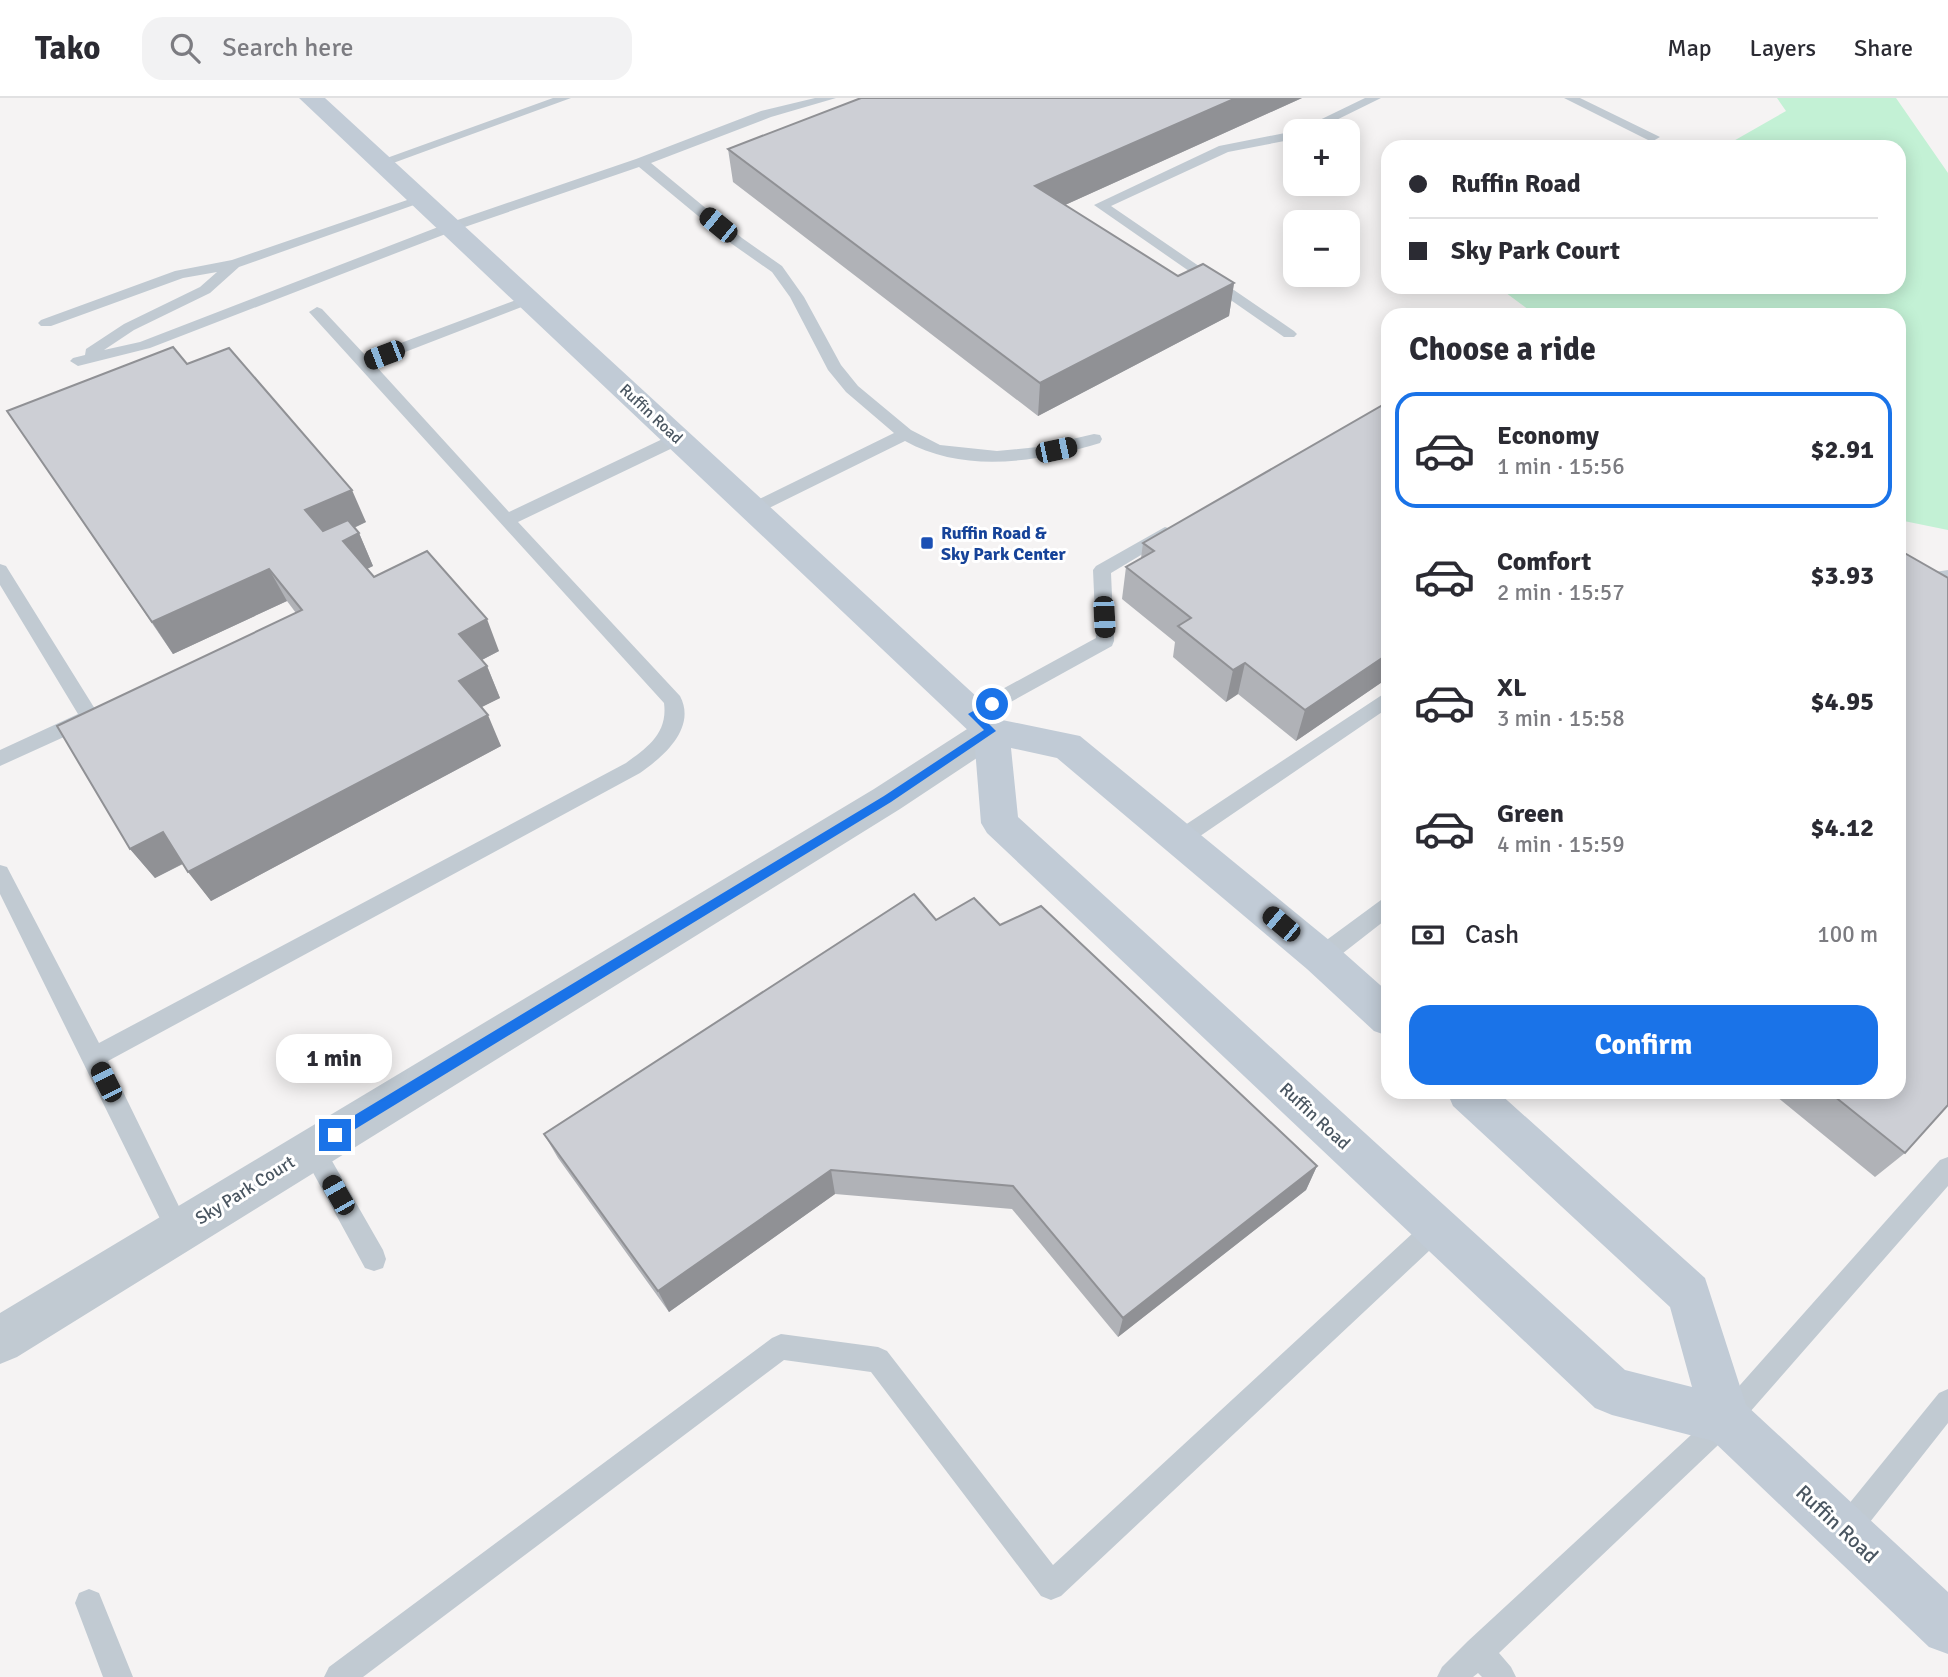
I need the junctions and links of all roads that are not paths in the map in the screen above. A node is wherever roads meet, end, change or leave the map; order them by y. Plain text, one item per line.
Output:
1 (310, 98) edge
2 (565, 98) edge
3 (831, 98) edge
4 (1375, 98) edge
5 (1570, 98) edge
6 (1330, 119) edge
7 (1283, 137) edge
8 (1653, 137) dead end
9 (641, 162) junction
10 (380, 163) junction
11 (421, 200) junction
12 (451, 227) junction
13 (235, 264) junction
14 (527, 300) junction
15 (317, 312) dead end
16 (46, 323) dead end
17 (1289, 334) dead end
18 (363, 363) junction
19 (905, 434) junction
20 (677, 439) junction
21 (1094, 439) dead end
22 (753, 509) junction
23 (508, 520) junction
24 (1185, 522) edge
25 (0, 570) edge
26 (1906, 572) edge
27 (1948, 576) edge
28 (1381, 703) edge
29 (982, 723) junction
30 (0, 758) edge
31 (1180, 839) junction
32 (0, 873) edge
33 (1381, 911) edge
34 (1321, 957) junction
35 (1381, 1012) edge
36 (94, 1057) junction
37 (1476, 1099) edge
38 (312, 1149) junction
39 (1948, 1168) edge
40 (1436, 1228) junction
41 (179, 1231) junction
42 (374, 1259) dead end
43 (0, 1340) edge
44 (1948, 1402) edge
45 (1726, 1420) junction
46 (1845, 1531) junction
47 (89, 1603) dead end
48 (1948, 1628) edge
49 (1478, 1651) junction
50 (118, 1677) edge
51 (338, 1677) edge
52 (1452, 1677) edge
53 (1502, 1677) edge

1 - 10 main road, Ruffin Road
2 - 10 lane
3 - 9 lane
4 - 6 lane
5 - 8 lane
7 - 17 lane
9 - 12 lane
9 - 19 lane
10 - 11 main road, Ruffin Road
11 - 12 main road, Ruffin Road
11 - 13 lane
12 - 13 lane
12 - 14 main road, Ruffin Road
13 - 16 lane
14 - 18 lane
14 - 20 main road, Ruffin Road
15 - 18 lane
18 - 23 lane
19 - 21 lane
19 - 22 lane
20 - 22 main road, Ruffin Road
20 - 23 lane
22 - 29 main road, Ruffin Road
23 - 36 lane
24 - 29 lane
25 - 30 lane
26 - 27 lane
28 - 31 lane
29 - 31 main road
29 - 38 street, Sky Park Court
29 - 40 main road, Ruffin Road
31 - 34 main road
32 - 36 lane
33 - 34 lane
34 - 35 main road
36 - 41 lane
37 - 45 main road
38 - 41 street, Sky Park Court
38 - 42 lane
39 - 45 lane
40 - 45 main road, Ruffin Road
40 - 51 lane
41 - 43 street, Sky Park Court
44 - 46 lane
45 - 46 main road, Ruffin Road
45 - 49 lane
46 - 48 main road, Ruffin Road
47 - 50 lane
49 - 52 lane
49 - 53 lane

